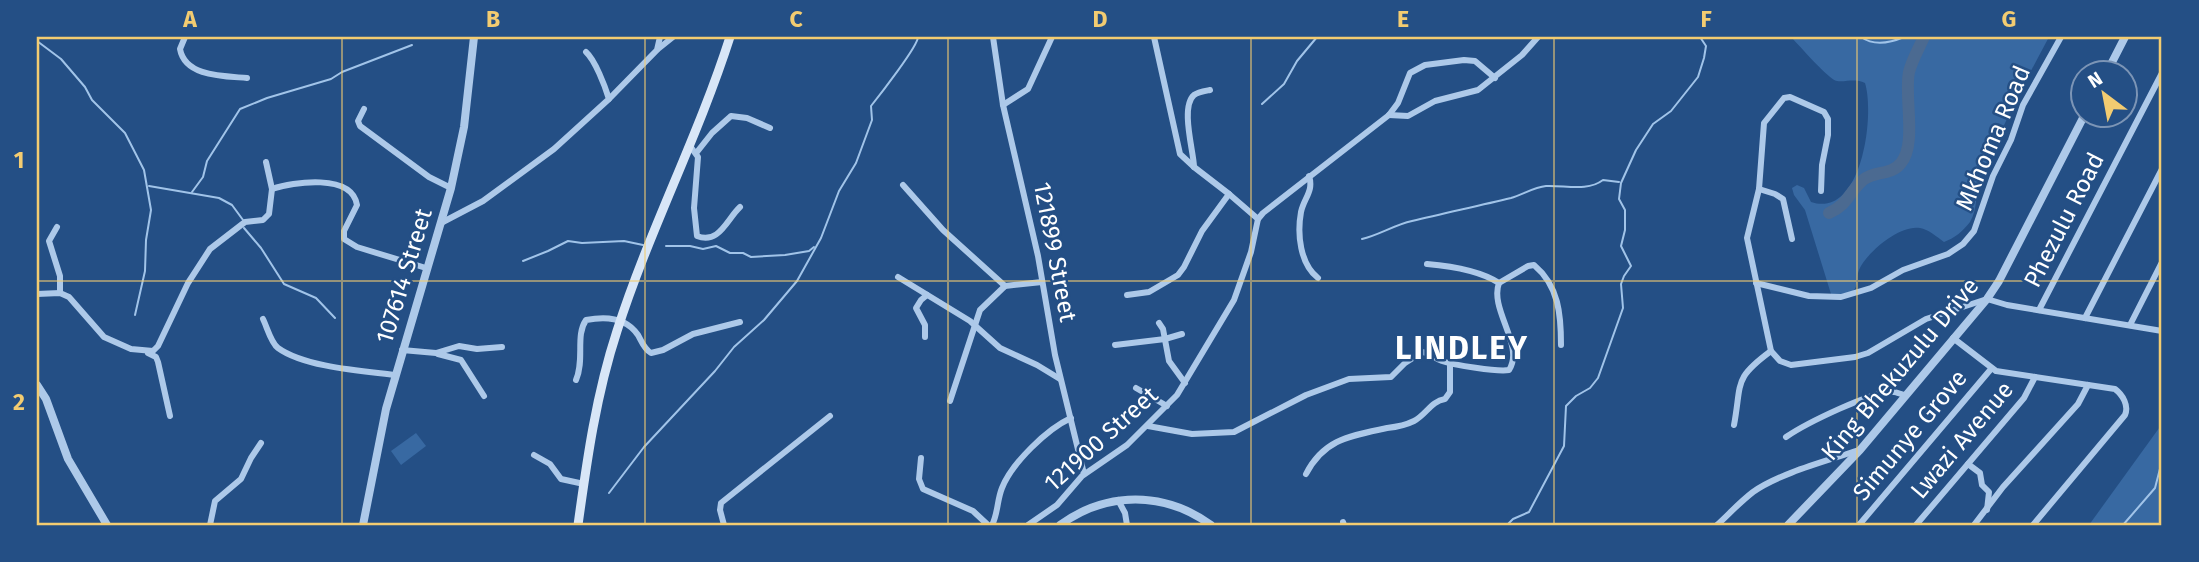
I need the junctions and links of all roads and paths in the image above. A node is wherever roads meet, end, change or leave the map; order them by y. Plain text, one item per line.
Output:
1 (185, 37) edge
2 (474, 37) edge
3 (660, 37) edge
4 (673, 37) edge
5 (730, 37) edge
6 (993, 37) edge
7 (1052, 37) edge
8 (1154, 37) edge
9 (1538, 37) edge
10 (2061, 37) edge
11 (2125, 37) edge
12 (657, 50) junction
13 (586, 52) dead end
14 (2113, 60) edge
15 (2162, 73) edge
16 (247, 78) dead end
17 (1495, 78) junction
18 (1210, 90) dead end
19 (609, 99) junction
20 (1003, 105) junction
21 (364, 109) dead end
22 (1389, 115) junction
23 (770, 128) dead end
24 (2077, 130) edge
25 (694, 149) junction
26 (266, 162) dead end
27 (1194, 167) junction
28 (2162, 169) edge
29 (1309, 176) junction
30 (903, 185) dead end
31 (451, 188) junction
32 (272, 189) junction
33 (1759, 189) junction
34 (1821, 191) dead end
35 (1230, 194) junction
36 (740, 206) dead end
37 (1258, 219) junction
38 (441, 223) junction
39 (57, 227) dead end
40 (1792, 239) dead end
41 (2162, 262) edge
42 (1427, 264) dead end
43 (426, 268) junction
44 (898, 277) dead end
45 (1318, 278) dead end
46 (1042, 282) junction
47 (1499, 282) junction
48 (1756, 283) junction
49 (1005, 286) junction
50 (60, 293) junction
51 (37, 294) edge
52 (927, 295) junction
53 (1127, 295) dead end
54 (1987, 299) junction
55 (2039, 310) junction
56 (2085, 318) junction
57 (263, 319) dead end
58 (621, 321) junction
59 (740, 322) dead end
60 (1159, 323) dead end
61 (975, 325) junction
62 (2130, 325) junction
63 (2162, 331) edge
64 (1182, 334) dead end
65 (925, 337) dead end
66 (1953, 338) junction
67 (1165, 339) junction
68 (1115, 345) dead end
69 (1561, 345) dead end
70 (502, 347) dead end
71 (402, 350) junction
72 (1771, 351) junction
73 (148, 353) junction
74 (436, 353) junction
75 (1450, 362) junction
76 (1991, 369) junction
77 (395, 375) junction
78 (2035, 377) junction
79 (1060, 379) junction
80 (576, 380) dead end
81 (1185, 383) junction
82 (37, 385) edge
83 (2088, 385) junction
84 (1136, 388) dead end
85 (1905, 395) junction
86 (484, 396) dead end
87 (950, 401) dead end
88 (1167, 406) junction
89 (170, 416) dead end
90 (830, 416) dead end
91 (1071, 418) junction
92 (1734, 425) dead end
93 (1148, 426) junction
94 (1786, 437) dead end
95 (261, 443) dead end
96 (1860, 450) junction
97 (534, 454) dead end
98 (921, 458) dead end
99 (1968, 464) junction
100 (1084, 474) junction
101 (1306, 474) dead end
102 (584, 484) junction
103 (1118, 500) junction
104 (1987, 510) junction
105 (107, 525) edge
106 (211, 525) edge
107 (362, 525) edge
108 (578, 525) edge
109 (724, 525) edge
110 (990, 525) edge
111 (1028, 525) edge
112 (1060, 525) edge
113 (1127, 525) edge
114 (1211, 525) edge
115 (1717, 525) edge
116 (1788, 525) edge
117 (1858, 525) edge
118 (1916, 525) edge
119 (1974, 525) edge
120 (2033, 525) edge

1 - 16 street
2 - 31 street, 107614 Street
3 - 12 street
4 - 12 street
5 - 25 main road
6 - 20 street, 121899 Street
7 - 20 street
8 - 27 street
9 - 17 street
10 - 48 street, Mkhoma Road
11 - 14 street
12 - 19 street
13 - 19 street
15 - 55 street, Phezulu Road
17 - 22 street
17 - 22 street
18 - 27 street
19 - 38 street
20 - 46 street, 121899 Street
21 - 31 street
22 - 29 street
23 - 25 street
24 - 54 street, King Bhekuzulu Drive
25 - 36 street
25 - 58 main road
26 - 32 street
27 - 35 street
28 - 56 street
29 - 37 street
29 - 45 street
30 - 49 street
31 - 38 street, 107614 Street
32 - 43 street
32 - 73 street
33 - 34 street
33 - 40 street
33 - 48 street
35 - 37 street
35 - 53 street
37 - 81 street, 121900 Street
38 - 43 street, 107614 Street
39 - 50 street
41 - 62 street
42 - 47 street
43 - 71 street, 107614 Street
44 - 52 street
46 - 49 street
46 - 79 street, 121899 Street
47 - 69 street
47 - 75 street
48 - 72 street
49 - 61 street
50 - 51 street
50 - 73 street
52 - 61 street
52 - 65 street
54 - 55 street
54 - 66 street, King Bhekuzulu Drive
54 - 72 street
55 - 56 street
56 - 62 street
57 - 77 street
58 - 59 street
58 - 80 street
58 - 102 main road
60 - 67 street
61 - 79 street
61 - 87 street
62 - 63 street
64 - 67 street
66 - 76 street
66 - 85 street, King Bhekuzulu Drive
67 - 68 street
67 - 81 street
70 - 74 street
71 - 74 street
71 - 77 street, 107614 Street
72 - 92 street
73 - 89 street
74 - 86 street
75 - 93 street
75 - 101 street
76 - 78 street
76 - 117 street, Simunye Grove
77 - 107 street, 107614 Street
78 - 83 street
78 - 99 street, Lwazi Avenue
79 - 91 street, 121899 Street
81 - 88 street, 121900 Street
82 - 105 street
83 - 104 street
83 - 120 street
84 - 88 street
85 - 94 street
85 - 96 street, King Bhekuzulu Drive
88 - 93 street, 121900 Street
90 - 109 street
91 - 100 street, 121899 Street
91 - 110 street
93 - 100 street, 121900 Street
95 - 106 street
96 - 115 street
96 - 116 street, King Bhekuzulu Drive
97 - 102 street
98 - 110 street
99 - 104 street
99 - 118 street, Lwazi Avenue
100 - 111 street, 121900 Street
102 - 108 main road
103 - 112 street
103 - 113 street
103 - 114 street
104 - 119 street

